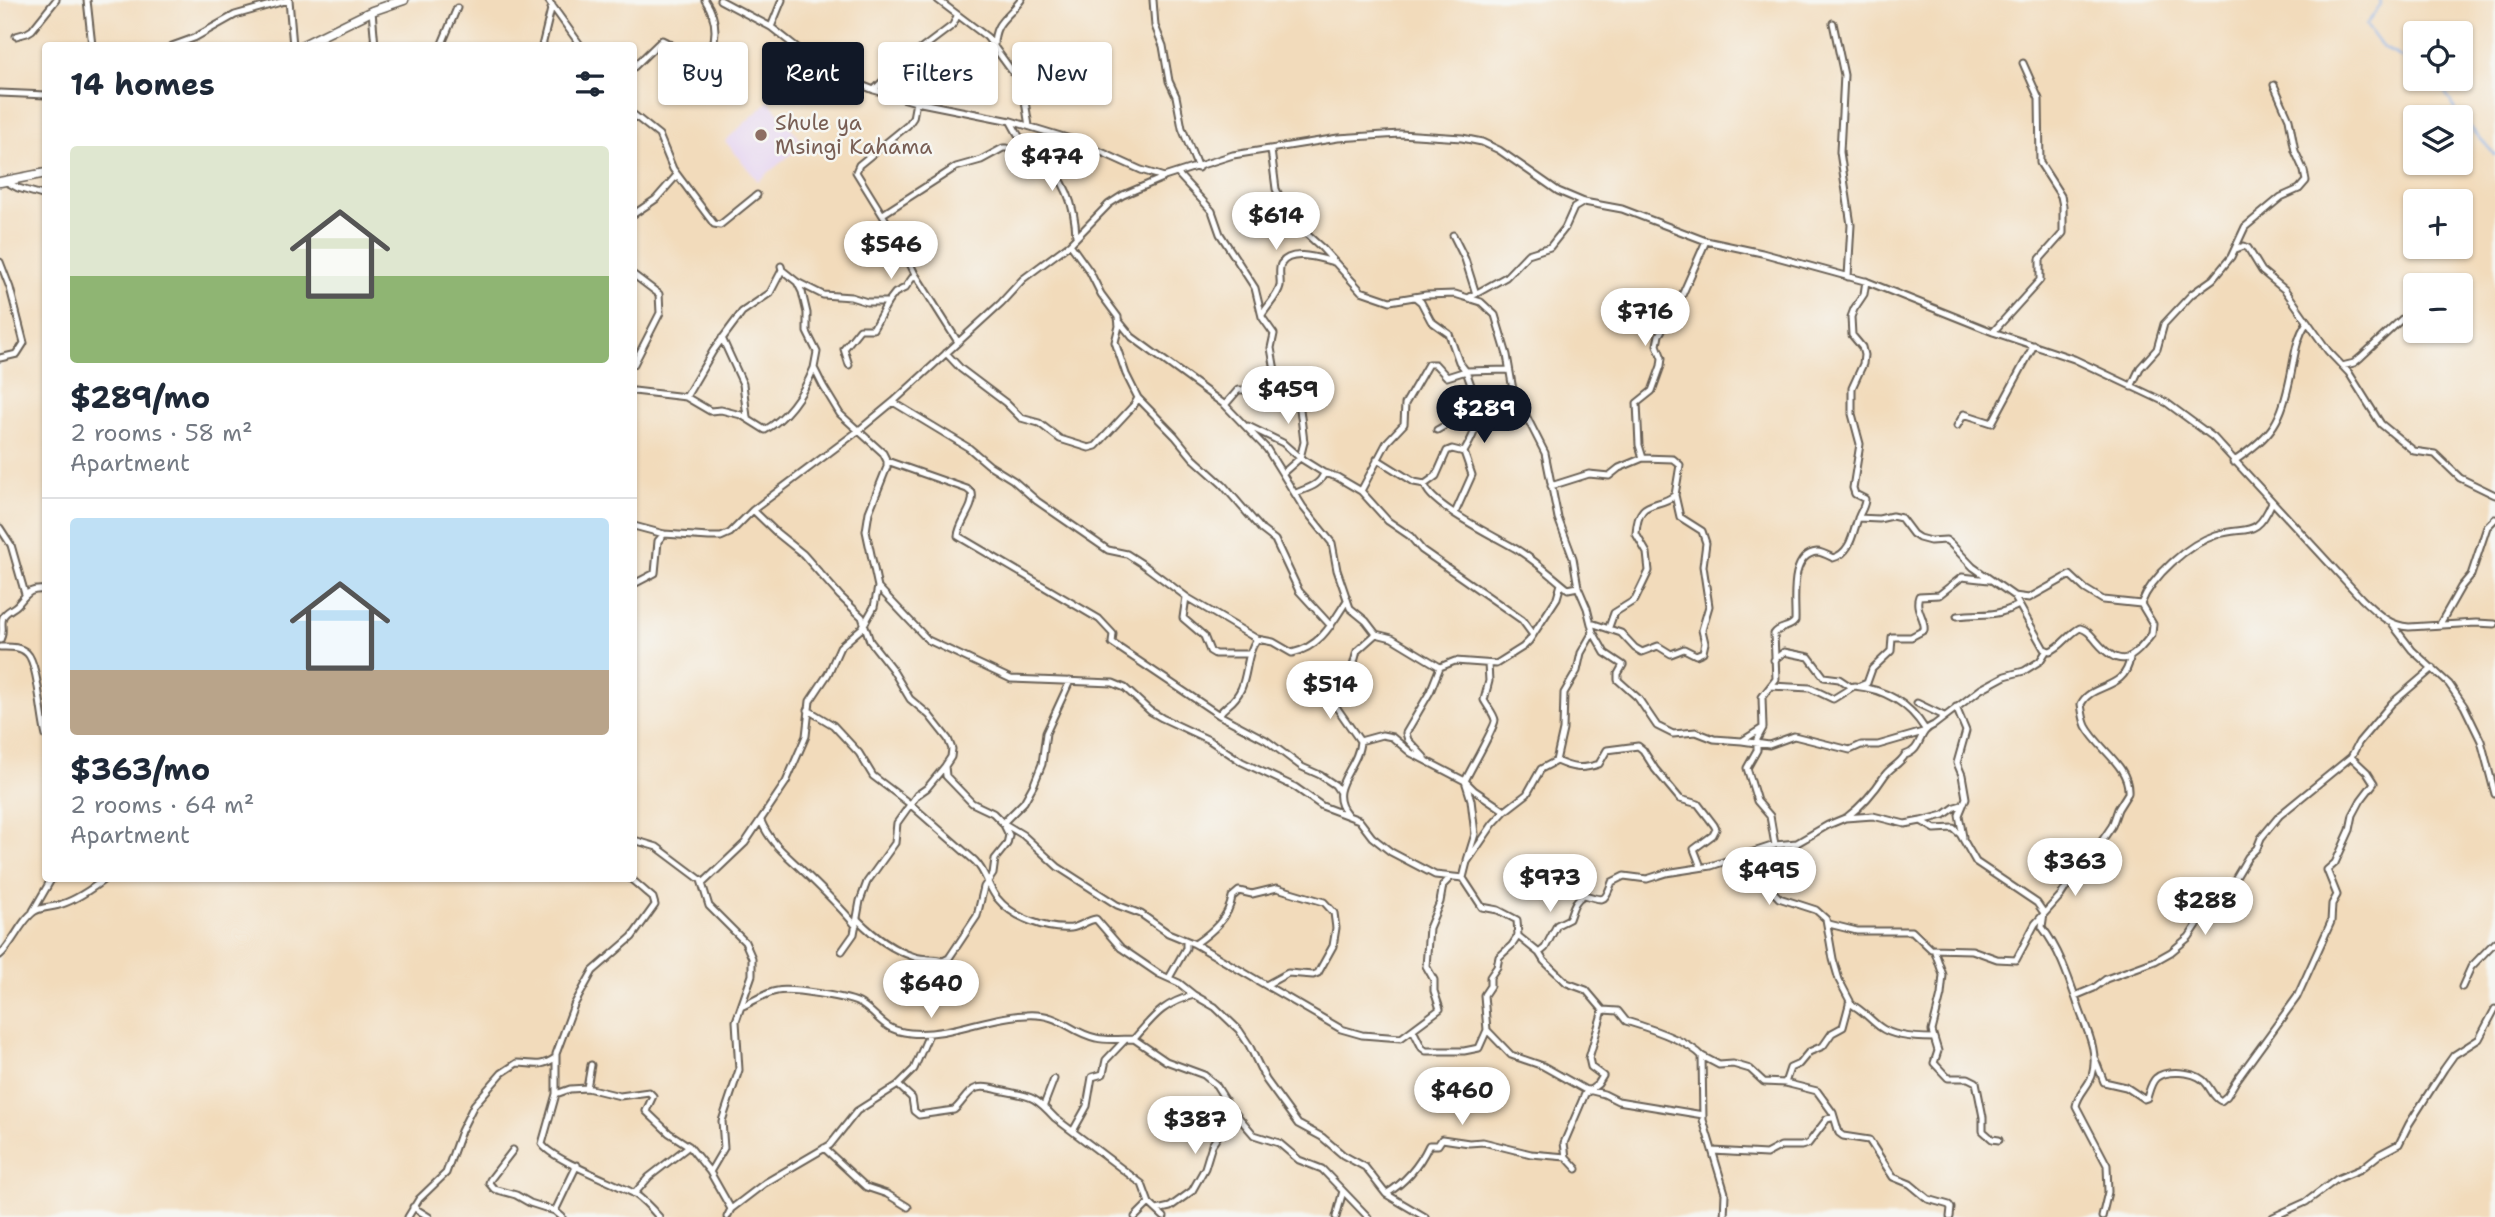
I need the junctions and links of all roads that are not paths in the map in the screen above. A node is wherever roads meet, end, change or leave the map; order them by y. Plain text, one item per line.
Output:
1 (56, 0) edge
2 (87, 0) edge
3 (288, 0) edge
4 (404, 0) edge
5 (705, 0) edge
6 (720, 0) edge
7 (782, 0) edge
8 (938, 0) edge
9 (1021, 0) edge
10 (1153, 0) edge
11 (550, 2) edge
12 (457, 8) dead end
13 (372, 11) junction
14 (957, 16) junction
15 (1833, 23) dead end
16 (771, 27) junction
17 (16, 36) dead end
18 (92, 42) edge
19 (183, 42) edge
20 (293, 42) edge
21 (309, 42) edge
22 (375, 42) edge
23 (443, 42) edge
24 (543, 42) edge
25 (579, 42) edge
26 (990, 42) edge
27 (994, 42) edge
28 (998, 52) edge
29 (637, 64) edge
30 (2023, 64) dead end
31 (2274, 85) dead end
32 (874, 90) junction
33 (878, 91) edge
34 (0, 93) edge
35 (42, 95) edge
36 (915, 105) edge
37 (931, 105) edge
38 (637, 117) edge
39 (1011, 121) junction
40 (1029, 127) junction
41 (1028, 148) junction
42 (1271, 150) junction
43 (1198, 168) junction
44 (42, 174) edge
45 (1178, 174) junction
46 (677, 175) junction
47 (1164, 177) junction
48 (3, 182) edge
49 (42, 195) edge
50 (757, 195) dead end
51 (1584, 201) junction
52 (637, 212) edge
53 (883, 214) junction
54 (1453, 235) dead end
55 (1076, 236) junction
56 (1706, 241) junction
57 (1070, 244) junction
58 (2236, 249) junction
59 (0, 261) edge
60 (1335, 262) junction
61 (915, 274) junction
62 (637, 277) edge
63 (1848, 277) junction
64 (1866, 281) junction
65 (797, 282) junction
66 (1473, 296) junction
67 (1415, 297) junction
68 (888, 302) junction
69 (1262, 315) junction
70 (2403, 317) edge
71 (1119, 321) junction
72 (2307, 322) junction
73 (1993, 332) junction
74 (722, 338) junction
75 (958, 342) junction
76 (2034, 345) junction
77 (946, 353) junction
78 (0, 358) edge
79 (637, 358) edge
80 (849, 365) dead end
81 (2342, 366) junction
82 (814, 368) junction
83 (1509, 370) junction
84 (1466, 371) junction
85 (1278, 381) junction
86 (2131, 387) junction
87 (637, 391) edge
88 (686, 397) junction
89 (1138, 398) junction
90 (892, 402) junction
91 (1225, 405) junction
92 (1479, 412) junction
93 (748, 419) junction
94 (1242, 423) junction
95 (1957, 426) dead end
96 (1437, 430) dead end
97 (858, 431) junction
98 (1464, 452) junction
99 (1300, 458) junction
100 (1643, 458) junction
101 (1377, 459) junction
102 (887, 461) junction
103 (2233, 461) junction
104 (1283, 473) junction
105 (1324, 473) junction
106 (1425, 484) junction
107 (1551, 486) junction
108 (1361, 491) junction
109 (1296, 493) junction
110 (1675, 495) junction
111 (2495, 495) edge
112 (2272, 502) junction
113 (753, 510) junction
114 (1455, 513) junction
115 (1858, 519) junction
116 (2495, 519) edge
117 (637, 527) edge
118 (0, 528) edge
119 (664, 534) junction
120 (1991, 580) junction
121 (637, 582) edge
122 (1561, 584) junction
123 (878, 587) junction
124 (1578, 587) junction
125 (42, 590) edge
126 (24, 594) junction
127 (2014, 596) junction
128 (1186, 597) junction
129 (1346, 602) junction
130 (2019, 604) junction
131 (2141, 604) junction
132 (1957, 616) dead end
133 (865, 623) junction
134 (1591, 623) junction
135 (2392, 624) junction
136 (2440, 624) junction
137 (2495, 624) edge
138 (1331, 626) junction
139 (1609, 627) junction
140 (1593, 632) junction
141 (1376, 634) junction
142 (1532, 635) junction
143 (1256, 639) junction
144 (0, 640) edge
145 (0, 647) edge
146 (2047, 650) junction
147 (1249, 654) junction
148 (2130, 658) junction
149 (1774, 660) junction
150 (1488, 664) junction
151 (1440, 667) junction
152 (2433, 668) junction
153 (1070, 681) junction
154 (1771, 686) junction
155 (1860, 686) junction
156 (1851, 687) junction
157 (42, 699) edge
158 (1917, 702) dead end
159 (1956, 707) junction
160 (808, 710) junction
161 (1219, 715) junction
162 (1944, 716) junction
163 (1763, 728) junction
164 (1924, 731) junction
165 (1360, 741) junction
166 (1741, 741) junction
167 (1757, 744) junction
168 (2351, 757) junction
169 (1556, 761) junction
170 (1429, 763) junction
171 (945, 766) junction
172 (1465, 781) junction
173 (1339, 791) junction
174 (2495, 794) edge
175 (911, 804) junction
176 (1962, 805) junction
177 (1505, 811) junction
178 (1347, 814) junction
179 (1846, 818) junction
180 (761, 821) junction
181 (1921, 821) junction
182 (1003, 823) junction
183 (637, 841) edge
184 (1964, 841) junction
185 (1775, 845) junction
186 (1741, 857) junction
187 (1467, 862) junction
188 (1701, 867) junction
189 (1450, 878) junction
190 (1464, 878) junction
191 (988, 881) junction
192 (50, 882) edge
193 (100, 882) edge
194 (635, 882) edge
195 (704, 883) junction
196 (32, 913) junction
197 (2044, 913) junction
198 (857, 923) junction
199 (1829, 924) junction
200 (1518, 936) junction
201 (1186, 940) junction
202 (2495, 942) edge
203 (1195, 944) junction
204 (1934, 949) junction
205 (842, 951) dead end
206 (1539, 953) junction
207 (0, 955) edge
208 (1169, 978) junction
209 (1266, 985) junction
210 (2462, 987) dead end
211 (1194, 995) junction
212 (2075, 996) junction
213 (1849, 1003) junction
214 (743, 1006) junction
215 (2495, 1009) edge
216 (1603, 1010) junction
217 (1413, 1030) junction
218 (1488, 1030) junction
219 (929, 1034) junction
220 (1934, 1038) junction
221 (1126, 1039) junction
222 (1134, 1039) junction
223 (2093, 1053) junction
224 (1702, 1056) junction
225 (555, 1058) junction
226 (591, 1065) dead end
227 (1054, 1079) dead end
228 (1785, 1083) junction
229 (898, 1085) junction
230 (587, 1088) junction
231 (1589, 1090) junction
232 (556, 1094) junction
233 (1044, 1105) junction
234 (1234, 1112) junction
235 (1703, 1115) junction
236 (1834, 1117) junction
237 (1073, 1131) junction
238 (1999, 1140) dead end
239 (689, 1146) junction
240 (824, 1148) junction
241 (513, 1150) dead end
242 (1713, 1152) junction
243 (1566, 1157) junction
244 (577, 1166) junction
245 (1577, 1169) dead end
246 (710, 1172) junction
247 (1343, 1191) junction
248 (634, 1194) junction
249 (1386, 1194) junction
250 (1149, 1203) junction
251 (413, 1207) junction
252 (908, 1207) dead end
253 (731, 1209) junction
254 (1157, 1210) junction
255 (555, 1211) junction
256 (408, 1217) edge
257 (429, 1217) edge
258 (562, 1217) edge
259 (659, 1217) edge
260 (727, 1217) edge
261 (1135, 1217) edge
262 (1164, 1217) edge
263 (1336, 1217) edge
264 (1367, 1217) edge
265 (1424, 1217) edge
266 (1724, 1217) edge
267 (1950, 1217) edge
268 (2102, 1217) edge
269 (2273, 1217) edge

1 - 17 street
2 - 18 street
3 - 19 street
3 - 20 street
4 - 13 main road
5 - 29 street
6 - 16 street
7 - 16 street
8 - 14 street
9 - 27 street
10 - 43 street
11 - 24 street
11 - 25 street
12 - 23 street
13 - 21 main road
13 - 22 street
14 - 26 street
14 - 32 street
15 - 63 street
16 - 32 street
28 - 40 street
30 - 73 street
31 - 58 street
32 - 33 street
34 - 35 street
36 - 53 street
37 - 39 street
38 - 46 street
39 - 40 street
39 - 41 street
40 - 47 street
41 - 53 street
41 - 55 street
42 - 43 street
42 - 51 street
42 - 60 street
43 - 45 street
44 - 48 main road
45 - 47 street
45 - 69 street
46 - 50 street
46 - 52 street
47 - 55 street
48 - 49 street
51 - 56 street
51 - 66 street
53 - 61 street
54 - 66 street
55 - 57 street
56 - 63 street
56 - 100 street
57 - 71 street
57 - 75 street
58 - 72 street
58 - 86 street
59 - 78 street
60 - 67 street
60 - 69 street
61 - 68 street
61 - 75 street
62 - 79 street
63 - 64 street
64 - 73 street
64 - 115 street
65 - 68 street
65 - 74 street
65 - 82 street
66 - 67 street
66 - 83 street
67 - 84 street
68 - 80 street
69 - 85 street
70 - 81 street
71 - 89 street
71 - 91 street
72 - 81 street
72 - 103 street
73 - 76 street
74 - 88 street
74 - 93 street
75 - 77 street
76 - 86 street
76 - 95 street
77 - 89 street
77 - 90 street
81 - 111 street
82 - 93 street
82 - 97 street
83 - 84 street
83 - 107 street
84 - 92 street
84 - 101 street
85 - 91 street
85 - 99 street
86 - 103 street
87 - 88 street
88 - 93 street
89 - 138 street
90 - 97 street
90 - 128 street
91 - 94 street
92 - 96 street
92 - 98 street
94 - 99 street
94 - 104 street
97 - 102 street
97 - 113 street
98 - 106 street
98 - 114 street
99 - 104 street
99 - 105 street
100 - 107 street
100 - 110 street
101 - 106 street
101 - 108 street
102 - 123 street
102 - 161 street
103 - 112 street
104 - 109 street
105 - 108 street
105 - 109 street
106 - 114 street
107 - 124 street
108 - 142 street
109 - 129 street
110 - 139 street
110 - 139 street
112 - 131 street
112 - 135 street
113 - 119 street
113 - 133 street
114 - 122 street
115 - 120 street
115 - 149 street
116 - 136 street
117 - 119 street
118 - 126 street
119 - 121 street
120 - 127 street
120 - 155 street
122 - 124 street
122 - 142 street
123 - 133 street
123 - 153 street
124 - 134 street
125 - 126 street
126 - 144 street
127 - 130 street
127 - 131 street
128 - 143 street
128 - 147 street
129 - 138 street
129 - 141 street
130 - 132 street
130 - 146 street
131 - 148 street
133 - 160 street
133 - 171 street
134 - 139 street
134 - 140 street
135 - 136 street
135 - 152 street
136 - 137 street
138 - 143 street
140 - 166 street
140 - 169 street
141 - 151 street
141 - 165 street
142 - 150 street
143 - 147 street
145 - 157 street
146 - 148 street
146 - 159 street
147 - 161 street
148 - 197 street
149 - 154 street
149 - 156 street
150 - 151 street
150 - 172 street
151 - 170 street
152 - 168 street
152 - 174 street
153 - 178 street
153 - 182 street
154 - 156 street
154 - 163 street
155 - 156 street
155 - 164 street
158 - 162 street
159 - 162 street
159 - 176 street
160 - 175 street
160 - 180 street
161 - 173 street
162 - 164 street
163 - 166 street
163 - 167 street
164 - 167 street
164 - 179 street
165 - 170 street
165 - 173 street
166 - 167 street
167 - 185 street
168 - 212 street
168 - 223 street
169 - 177 street
169 - 188 street
170 - 172 street
171 - 175 street
171 - 182 street
172 - 177 street
172 - 187 street
173 - 178 street
175 - 191 street
175 - 198 street
176 - 181 street
176 - 184 street
177 - 187 street
178 - 189 street
179 - 181 street
179 - 185 street
180 - 195 street
180 - 198 street
181 - 184 street
182 - 191 street
182 - 201 street
183 - 195 street
184 - 197 street
185 - 186 street
186 - 188 street
186 - 199 street
187 - 190 street
188 - 206 street
189 - 190 street
189 - 217 street
190 - 200 street
191 - 198 street
191 - 208 street
192 - 196 street
193 - 196 street
194 - 225 street
195 - 214 street
196 - 207 street
197 - 204 street
197 - 212 street
198 - 205 street
199 - 204 street
199 - 213 street
200 - 206 street
200 - 218 street
201 - 203 street
201 - 208 street
202 - 210 street
203 - 209 street
203 - 209 street
204 - 220 street
206 - 216 street
208 - 211 street
209 - 217 street
211 - 222 street
211 - 249 street
212 - 223 street
213 - 220 street
213 - 228 street
214 - 219 street
214 - 246 street
215 - 269 street
216 - 224 street
216 - 231 street
217 - 218 street
218 - 231 street
219 - 221 street
219 - 229 street
220 - 238 street
221 - 222 street
221 - 237 street
222 - 234 street
223 - 268 street
224 - 228 street
224 - 235 street
225 - 232 street
225 - 251 street
226 - 230 street
227 - 233 street
228 - 236 street
229 - 233 street
229 - 240 street
230 - 232 street
230 - 239 street
231 - 235 street
231 - 243 street
232 - 244 street
233 - 237 street
234 - 247 street
234 - 254 street
235 - 242 street
236 - 242 street
236 - 267 street
237 - 250 street
239 - 246 street
239 - 248 street
240 - 252 street
240 - 253 street
241 - 255 street
242 - 266 street
243 - 245 street
243 - 249 street
244 - 248 street
244 - 255 street
246 - 253 street
247 - 263 street
247 - 264 street
248 - 259 street
249 - 265 street
250 - 254 street
250 - 261 street
251 - 256 street
251 - 257 street
253 - 260 street
254 - 262 street
255 - 258 street

